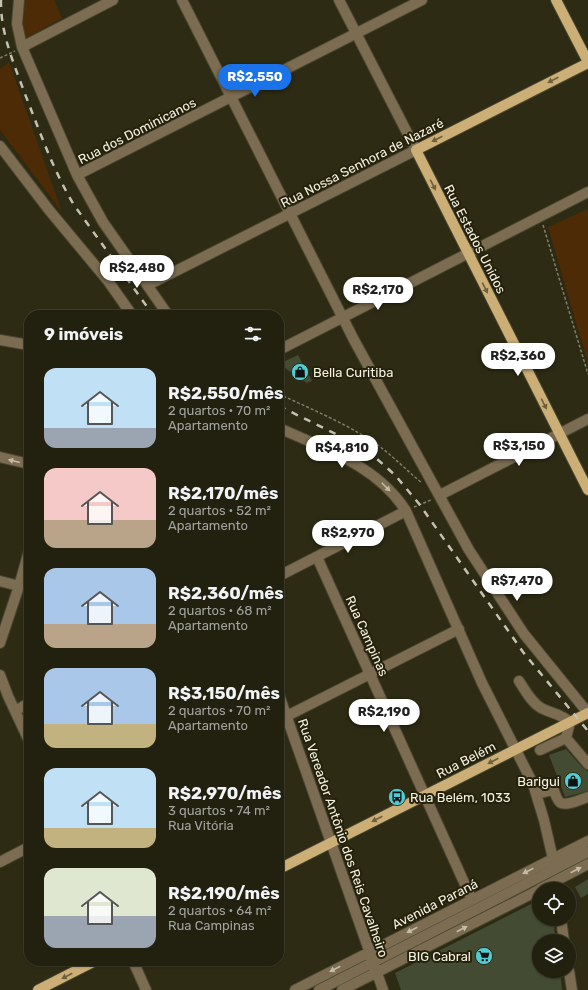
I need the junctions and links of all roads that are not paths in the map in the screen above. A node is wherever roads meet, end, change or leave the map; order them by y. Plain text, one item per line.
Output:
1 (19, 0) edge
2 (113, 0) edge
3 (182, 0) edge
4 (339, 0) edge
5 (422, 0) edge
6 (556, 0) edge
7 (356, 34) junction
8 (22, 47) junction
9 (588, 62) edge
10 (232, 97) junction
11 (0, 146) edge
12 (416, 150) junction
13 (77, 175) junction
14 (588, 192) edge
15 (291, 214) junction
16 (468, 253) junction
17 (148, 286) junction
18 (128, 310) edge
19 (165, 310) edge
20 (343, 317) junction
21 (0, 340) edge
22 (24, 344) edge
23 (284, 347) edge
24 (588, 419) edge
25 (284, 430) edge
26 (559, 434) junction
27 (0, 457) edge
28 (24, 463) edge
29 (588, 490) edge
30 (440, 496) junction
31 (406, 512) junction
32 (317, 557) junction
33 (24, 568) edge
34 (284, 574) edge
35 (0, 581) edge
36 (19, 586) junction
37 (459, 629) junction
38 (0, 643) edge
39 (370, 674) junction
40 (0, 675) edge
41 (519, 681) dead end
42 (24, 706) edge
43 (15, 711) junction
44 (588, 713) edge
45 (284, 717) edge
46 (574, 720) junction
47 (284, 721) edge
48 (24, 730) edge
49 (566, 738) junction
50 (533, 741) junction
51 (515, 750) junction
52 (588, 764) edge
53 (537, 794) junction
54 (424, 795) junction
55 (588, 797) edge
56 (588, 841) edge
57 (331, 842) junction
58 (24, 850) edge
59 (588, 852) edge
60 (553, 859) junction
61 (0, 862) edge
62 (588, 864) edge
63 (284, 866) edge
64 (561, 882) edge
65 (532, 893) edge
66 (472, 900) junction
67 (370, 952) junction
68 (373, 962) junction
69 (85, 966) edge
70 (135, 966) edge
71 (377, 972) junction
72 (570, 978) edge
73 (38, 990) edge
74 (146, 990) edge
75 (295, 990) edge
76 (319, 990) edge
77 (342, 990) edge
78 (383, 990) edge
79 (572, 990) edge

1 - 8 street
2 - 8 street
3 - 10 street
4 - 7 street, Rua Estados Unidos
5 - 7 street, Rua dos Dominicanos
6 - 9 main road
7 - 10 street, Rua dos Dominicanos
7 - 12 street, Rua Estados Unidos
8 - 13 street
9 -> 12 main road, Rua Nossa Senhora de Nazaré
10 - 13 street, Rua dos Dominicanos
10 - 15 street
11 - 18 street
12 - 15 street, Rua Nossa Senhora de Nazaré
12 -> 16 main road, Rua Estados Unidos
13 - 17 street
14 - 16 street
15 - 17 street, Rua Nossa Senhora de Nazaré
15 - 20 street
16 - 20 street
16 -> 26 main road, Rua Estados Unidos
17 - 19 street
20 - 23 street
20 - 30 street
21 - 22 street
24 - 26 street
25 -> 31 street
26 - 29 main road, Rua Estados Unidos
26 - 30 street
28 -> 27 street
30 - 44 street
31 - 32 street
31 - 37 street
32 - 34 street
32 - 39 street, Rua Campinas
33 - 36 street
35 - 36 street
36 - 38 street
37 - 39 street
37 - 51 street
39 - 45 street
39 - 54 street, Rua Campinas
40 - 43 street
41 - 46 street
42 - 43 street
43 - 48 street
44 - 46 main road, Rua Belém
46 - 49 street
46 - 50 main road, Rua Belém
47 - 57 street, Rua Vereador Antônio dos Reis Cavalheiro
49 - 50 street
49 - 52 street
50 - 51 main road, Rua Belém
51 - 53 street
51 -> 54 main road, Rua Belém
53 - 55 street
53 - 60 street
54 -> 57 main road, Rua Belém
54 - 66 street, Rua Campinas
56 - 60 street, Avenida Paraná
57 - 63 main road, Rua Belém
57 - 67 street, Rua Vereador Antônio dos Reis Cavalheiro
58 - 61 street
59 - 68 street
60 -> 66 street, Avenida Paraná
64 -> 62 street
71 -> 65 street
66 -> 67 street, Avenida Paraná
67 - 68 street, Rua Vereador Antônio dos Reis Cavalheiro
67 -> 75 street, Avenida Paraná
68 - 71 street, Rua Vereador Antônio dos Reis Cavalheiro
68 - 76 street
69 -> 73 main road
70 - 74 street
71 - 77 street
71 - 78 street, Rua Vereador Antônio dos Reis Cavalheiro
72 - 79 street

